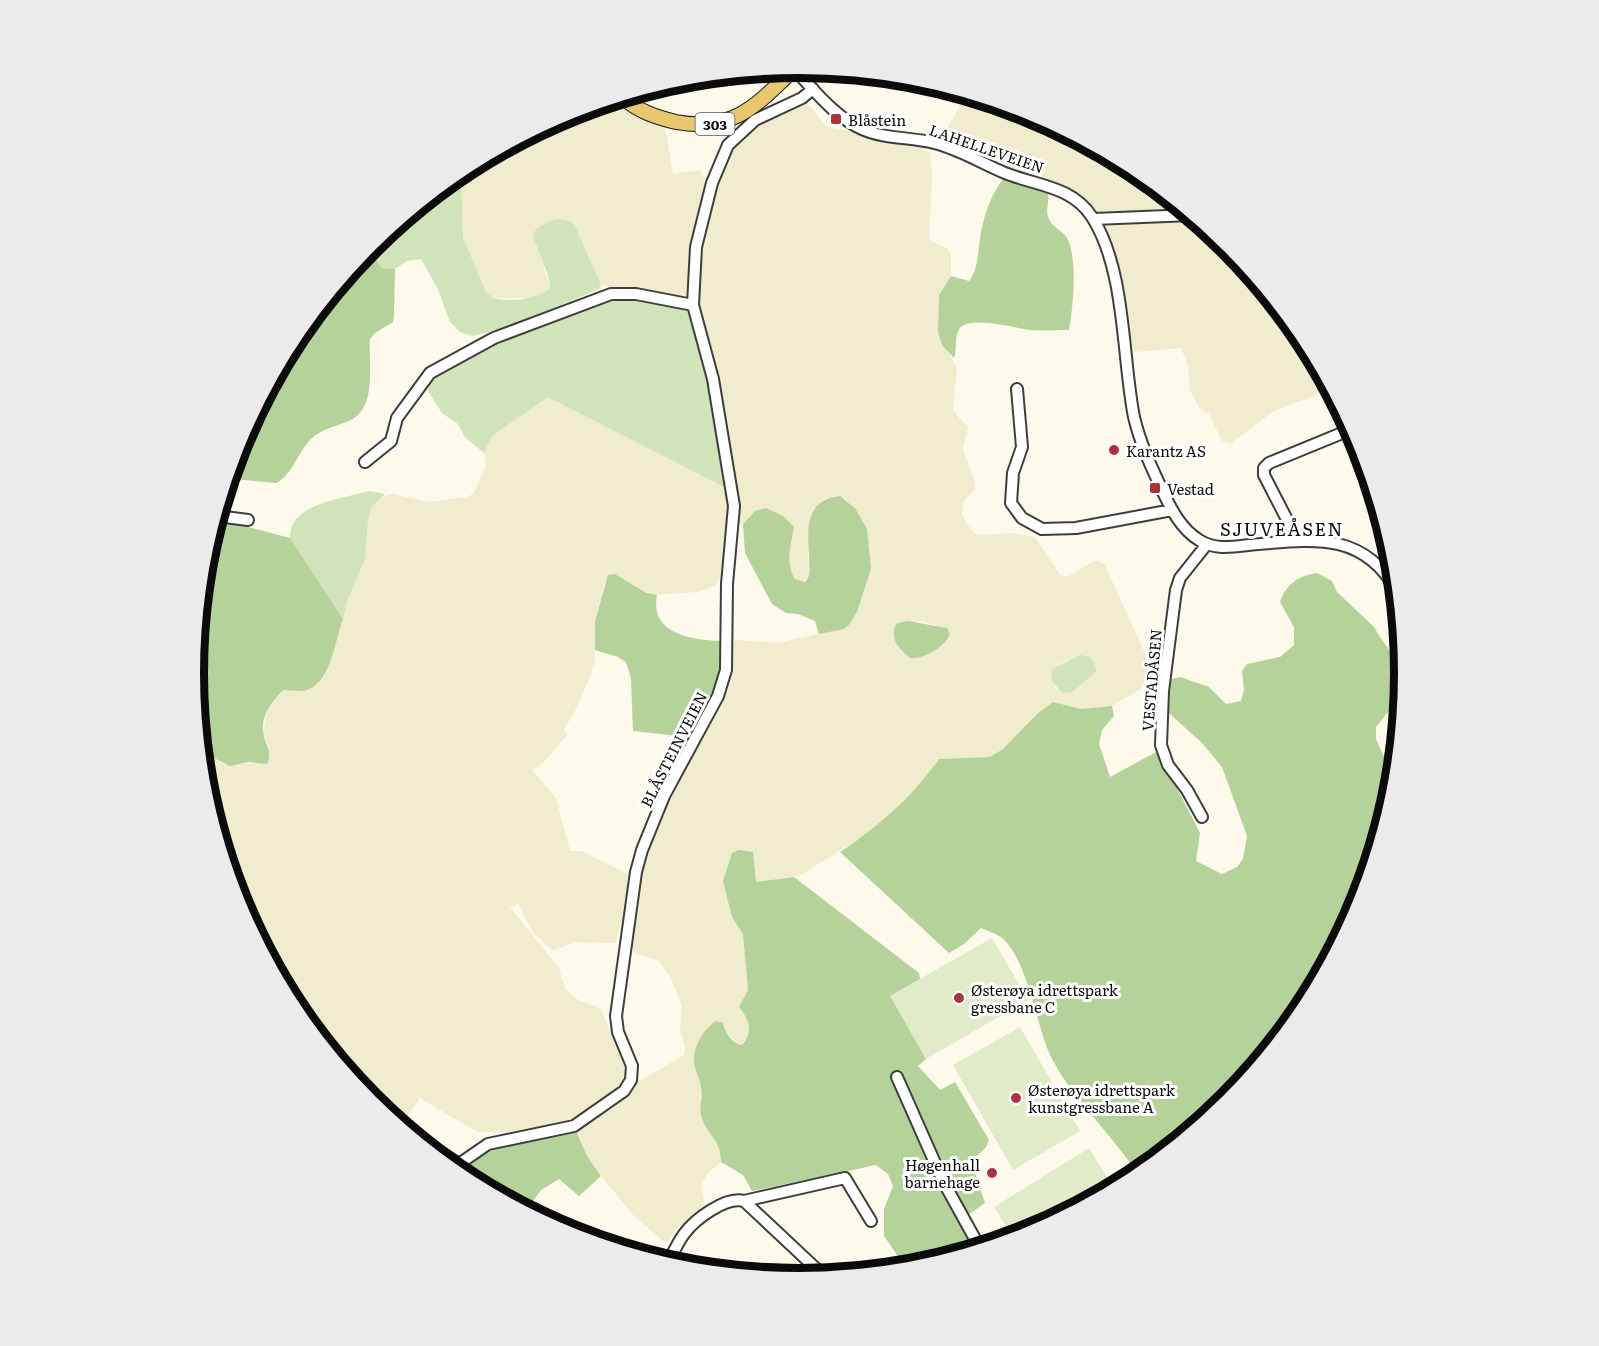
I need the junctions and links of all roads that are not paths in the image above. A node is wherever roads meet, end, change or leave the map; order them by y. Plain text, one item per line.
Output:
1 (783, 78) edge
2 (804, 78) edge
3 (813, 89) junction
4 (630, 103) edge
5 (1179, 215) edge
6 (1094, 219) junction
7 (693, 305) junction
8 (1017, 389) dead end
9 (1343, 433) edge
10 (365, 462) dead end
11 (1172, 510) junction
12 (226, 517) edge
13 (248, 520) dead end
14 (1298, 541) junction
15 (1207, 544) junction
16 (1385, 573) edge
17 (1202, 818) dead end
18 (897, 1077) dead end
19 (461, 1162) edge
20 (744, 1201) junction
21 (871, 1221) dead end
22 (976, 1241) edge
23 (673, 1254) edge
24 (815, 1268) edge

1 - 4 main road, 303
2 - 3 street, LAHELLEVEIEN
3 - 6 street, LAHELLEVEIEN
3 - 7 street, BLÅSTEINVEIEN
5 - 6 street
6 - 11 street, LAHELLEVEIEN
7 - 10 street
7 - 19 street, BLÅSTEINVEIEN
8 - 11 street
9 - 14 street
11 - 15 street, LAHELLEVEIEN
12 - 13 street
14 - 15 street
14 - 16 street
15 - 17 street, VESTADÅSEN
18 - 22 street
20 - 21 street
20 - 23 street
20 - 24 street

